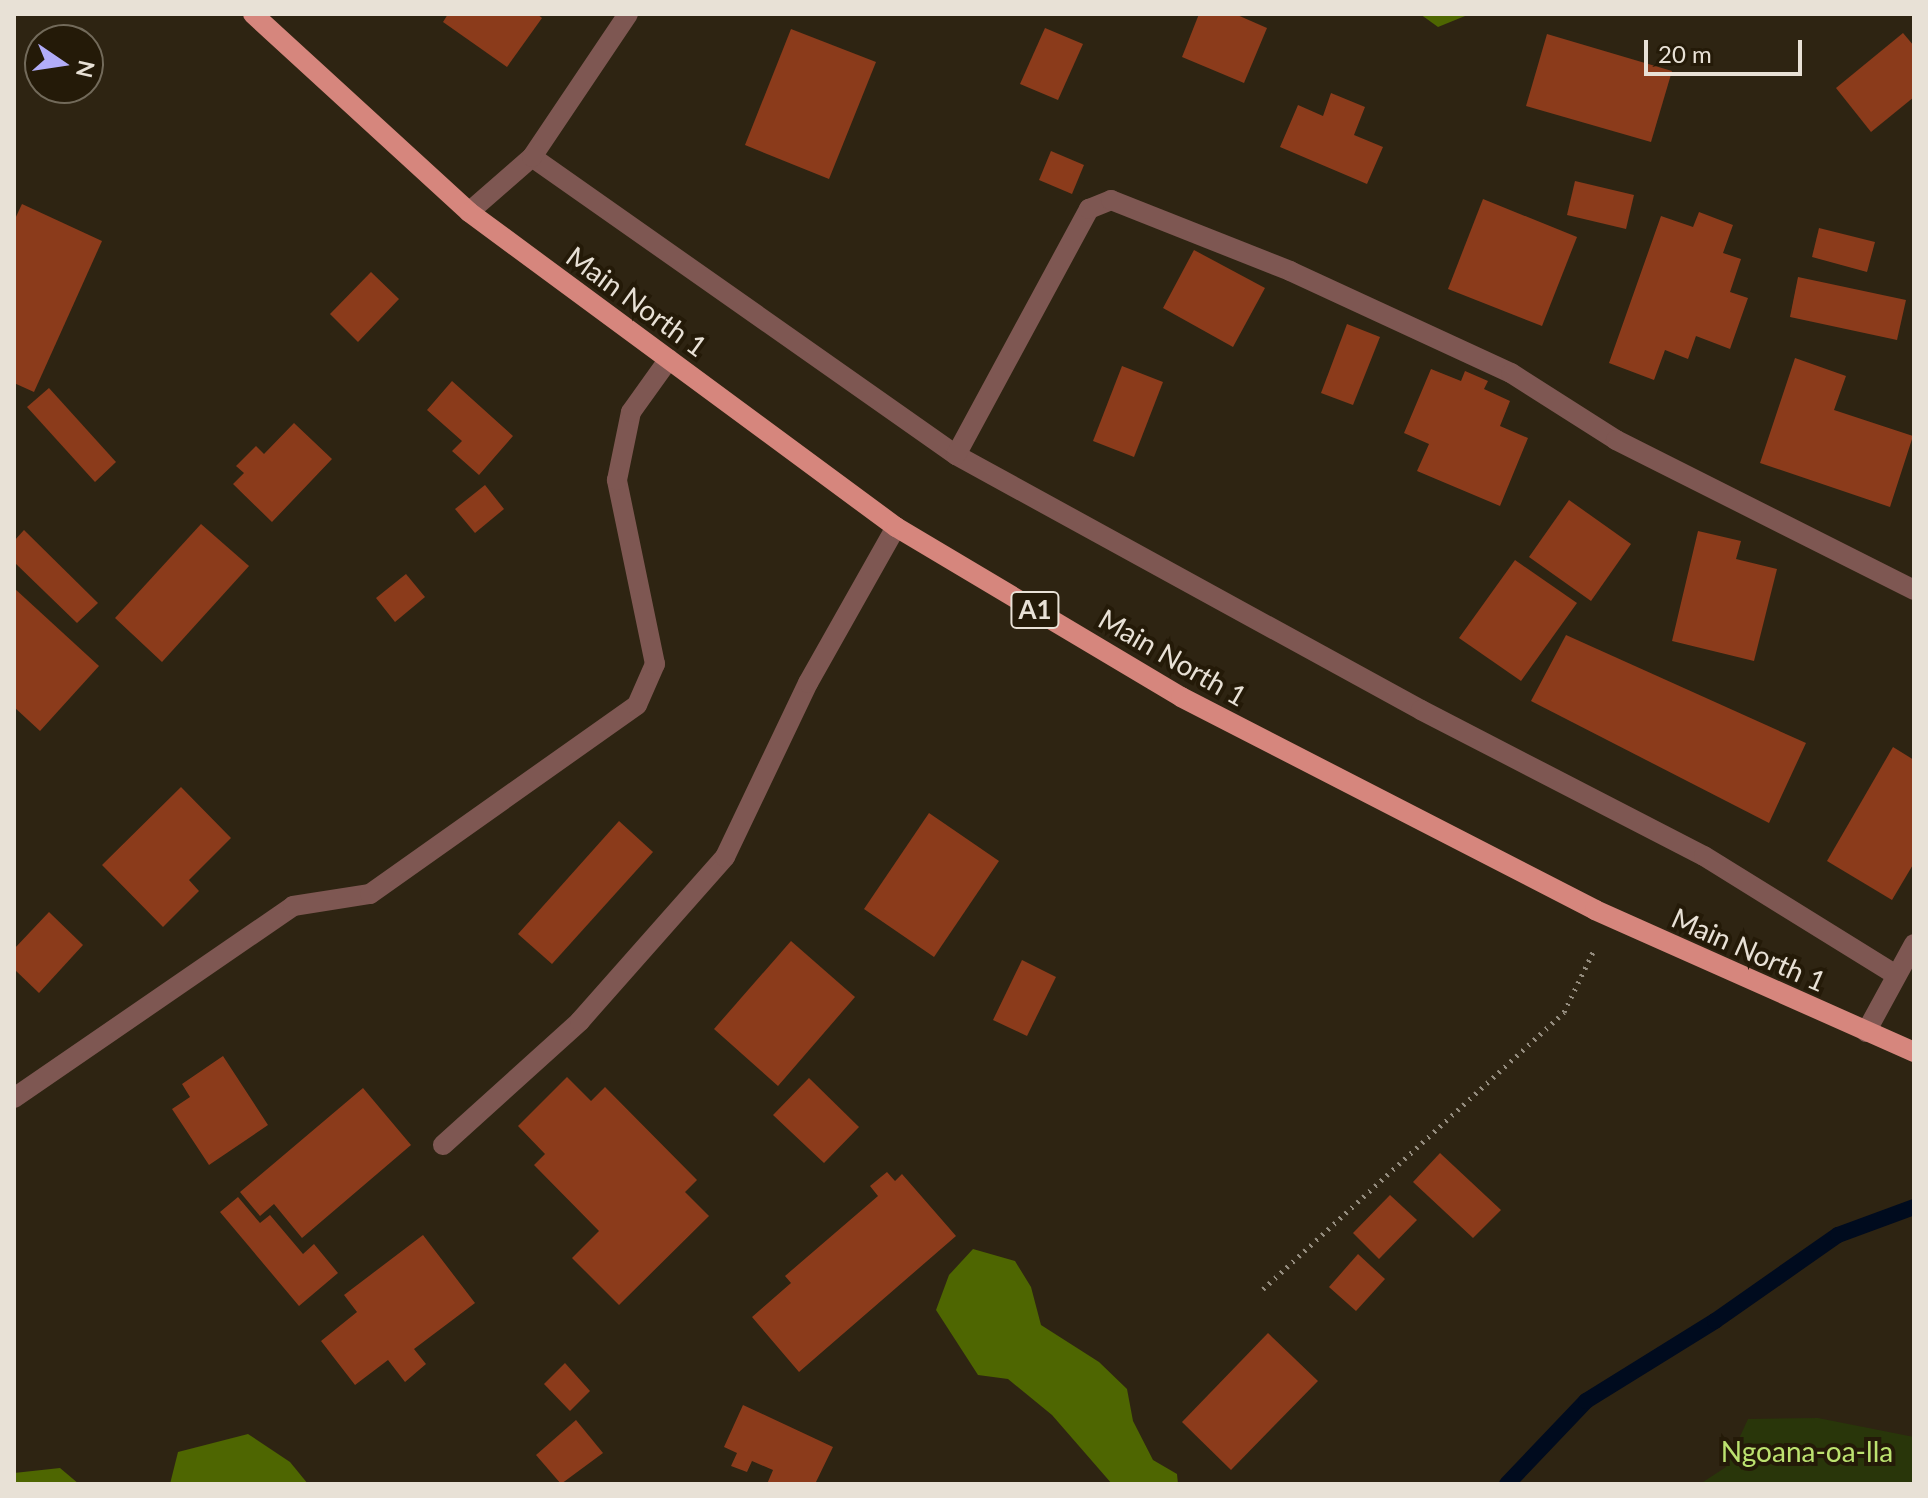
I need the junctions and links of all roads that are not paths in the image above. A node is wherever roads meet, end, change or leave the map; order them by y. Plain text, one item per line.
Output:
1 (253, 14) edge
2 (628, 14) edge
3 (532, 157) junction
4 (469, 212) junction
5 (669, 359) junction
6 (956, 455) junction
7 (896, 527) junction
8 (1914, 590) edge
9 (1914, 944) edge
10 (1896, 975) junction
11 (1866, 1032) junction
12 (1914, 1052) edge
13 (14, 1098) edge
14 (443, 1145) dead end

1 - 4 main road, Main North 1 / A1
2 - 3 street
3 - 4 street
3 - 6 street
4 - 5 main road, Main North 1 / A1
5 - 7 main road, Main North 1 / A1
5 - 13 street
6 - 8 street
6 - 10 street
7 - 11 main road, Main North 1 / A1
7 - 14 street
9 - 10 street
10 - 11 street
11 - 12 main road, Main North 1 / A1

